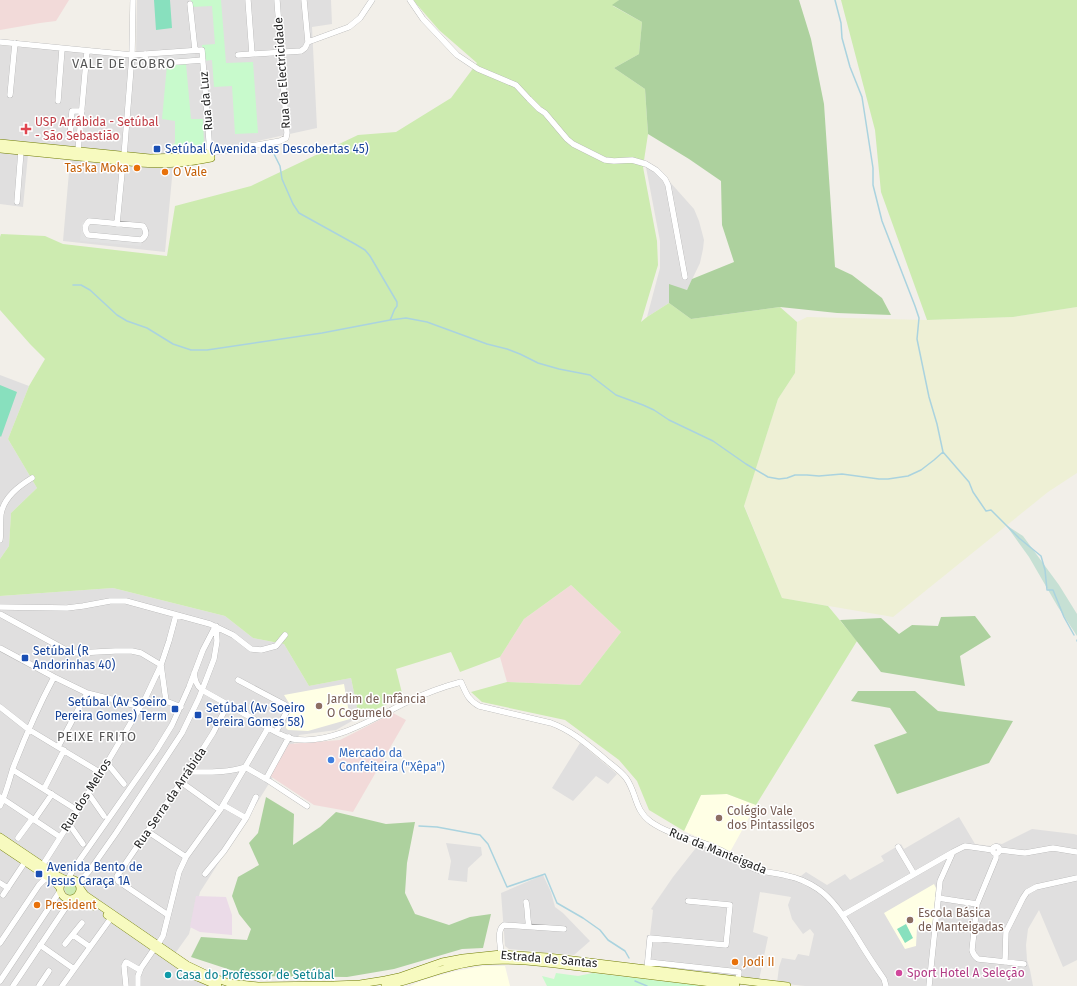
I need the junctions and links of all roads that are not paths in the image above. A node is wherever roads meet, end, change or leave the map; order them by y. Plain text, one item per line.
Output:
1 (133, 0) edge
2 (248, 0) edge
3 (277, 0) edge
4 (304, 0) edge
5 (372, 0) edge
6 (410, 0) edge
7 (190, 4) dead end
8 (0, 42) edge
9 (308, 42) junction
10 (15, 43) junction
11 (62, 49) junction
12 (194, 50) junction
13 (87, 51) junction
14 (281, 52) junction
15 (145, 54) junction
16 (252, 54) junction
17 (132, 55) junction
18 (238, 55) dead end
19 (203, 60) junction
20 (10, 95) dead end
21 (58, 101) dead end
22 (82, 111) junction
23 (80, 136) junction
24 (0, 144) edge
25 (0, 149) edge
26 (21, 151) junction
27 (78, 151) junction
28 (210, 153) junction
29 (123, 159) junction
30 (17, 202) dead end
31 (117, 224) junction
32 (685, 277) dead end
33 (32, 478) dead end
34 (0, 532) edge
35 (0, 540) edge
36 (0, 606) edge
37 (14, 607) junction
38 (0, 614) edge
39 (176, 615) junction
40 (10, 620) junction
41 (216, 626) junction
42 (285, 635) dead end
43 (0, 648) edge
44 (201, 654) junction
45 (214, 659) junction
46 (161, 665) junction
47 (194, 673) junction
48 (54, 677) junction
49 (238, 680) dead end
50 (202, 690) junction
51 (87, 693) junction
52 (228, 704) junction
53 (140, 707) junction
54 (0, 708) edge
55 (180, 708) junction
56 (268, 728) junction
57 (28, 729) junction
58 (276, 732) junction
59 (289, 737) junction
60 (61, 749) junction
61 (106, 763) junction
62 (245, 766) junction
63 (13, 770) junction
64 (188, 772) junction
65 (101, 773) junction
66 (266, 779) junction
67 (181, 782) junction
68 (124, 784) dead end
69 (44, 790) junction
70 (88, 793) junction
71 (52, 794) junction
72 (256, 797) dead end
73 (2, 798) edge
74 (0, 806) edge
75 (307, 806) dead end
76 (222, 807) junction
77 (77, 810) junction
78 (104, 816) dead end
79 (246, 818) junction
80 (33, 819) junction
81 (69, 824) junction
82 (147, 831) junction
83 (0, 837) edge
84 (60, 837) junction
85 (18, 838) dead end
86 (83, 844) dead end
87 (0, 845) edge
88 (898, 847) dead end
89 (996, 851) junction
90 (953, 852) junction
91 (1077, 852) edge
92 (186, 857) junction
93 (25, 862) junction
94 (42, 866) junction
95 (205, 874) dead end
96 (914, 874) junction
97 (49, 878) junction
98 (1077, 878) edge
99 (67, 880) junction
100 (0, 883) edge
101 (79, 886) junction
102 (8, 888) junction
103 (60, 889) junction
104 (3, 895) dead end
105 (74, 898) junction
106 (938, 898) junction
107 (688, 901) dead end
108 (526, 902) dead end
109 (977, 904) junction
110 (168, 915) junction
111 (843, 915) junction
112 (111, 918) junction
113 (82, 923) dead end
114 (529, 926) junction
115 (564, 929) dead end
116 (73, 934) junction
117 (0, 943) edge
118 (65, 944) dead end
119 (40, 945) junction
120 (156, 946) junction
121 (90, 947) junction
122 (501, 954) junction
123 (1005, 962) junction
124 (1024, 964) dead end
125 (647, 965) junction
126 (74, 969) junction
127 (140, 970) junction
128 (49, 971) dead end
129 (0, 981) edge
130 (737, 983) edge
131 (13, 986) edge
132 (39, 986) edge
133 (62, 986) edge
134 (126, 986) edge
135 (138, 986) edge
136 (218, 986) edge
137 (312, 986) edge
138 (385, 986) edge
139 (787, 986) edge
140 (886, 986) edge
141 (929, 986) edge

1 - 17 street
2 - 16 street
3 - 14 street, Rua da Electricidade
4 - 9 street
5 - 9 street
6 - 32 street
7 - 12 street
8 - 10 street
9 - 14 street
10 - 11 street
10 - 20 street
11 - 13 street
11 - 21 street
12 - 15 street
12 - 19 street, Rua da Luz
13 - 17 street
13 - 22 street
14 - 16 street
14 - 28 street, Rua da Electricidade
15 - 17 street
15 - 19 street
16 - 18 street
17 - 29 street
19 - 28 street, Rua da Luz
22 - 23 street
22 - 23 street
23 - 27 street
24 - 27 main road
25 - 26 main road
26 - 29 main road
26 - 30 street
27 - 29 main road
28 - 29 main road
29 - 31 street
31 - 31 street
33 - 34 street
34 - 35 street
36 - 37 street
37 - 39 street
37 - 40 street
38 - 40 street
39 - 41 street
39 - 46 street, Rua dos Melros
40 - 46 street
41 - 42 street
41 - 44 street
41 - 45 street
43 - 48 street
44 - 45 street
44 - 47 street
45 - 50 street
46 - 53 street, Rua dos Melros
46 - 55 street
47 - 50 street
47 - 55 street
48 - 51 street
48 - 57 street
49 - 58 street
50 - 52 street
50 - 101 street
51 - 53 street
51 - 60 street
52 - 56 street
52 - 64 street, Rua Serra da Arrábida
53 - 61 street, Rua dos Melros
54 - 57 street
55 - 99 street
56 - 58 street
56 - 62 street
57 - 60 street
57 - 63 street
58 - 59 street
59 - 66 street
59 - 111 street, Rua da Manteigada
60 - 65 street
60 - 69 street
61 - 65 street, Rua dos Melros
61 - 68 street
62 - 64 street
62 - 66 street
62 - 76 street
63 - 69 street
63 - 73 street
64 - 67 street, Rua Serra da Arrábida
65 - 70 street, Rua dos Melros
66 - 75 street
67 - 76 street
67 - 82 street, Rua Serra da Arrábida
69 - 71 street
70 - 77 street, Rua dos Melros
70 - 78 street
71 - 77 street
71 - 80 street
72 - 79 street
73 - 74 street
73 - 80 street
76 - 79 street
76 - 92 street
77 - 81 street, Rua dos Melros
79 - 95 street
80 - 84 street
80 - 85 street
81 - 84 street, Rua dos Melros
81 - 86 street
82 - 92 street
82 - 110 street, Rua Serra da Arrábida
83 - 94 main road
84 - 94 street, Rua dos Melros
87 - 93 main road
88 - 96 street
89 - 90 street
89 - 91 street
89 - 109 street
90 - 96 street
90 - 106 street
92 - 110 street
93 - 97 main road
93 - 102 street
94 - 99 main road
96 - 111 street
97 - 103 main road
97 - 117 street
98 - 123 street
99 - 101 main road
99 - 103 main road
100 - 102 street
101 - 105 main road
101 - 120 main road
102 - 104 street
103 - 105 main road
103 - 129 street
105 - 112 main road
105 - 119 street
106 - 109 street
106 - 141 street
107 - 125 street
108 - 114 street
109 - 123 street
110 - 120 street
111 - 140 street, Rua da Manteigada
112 - 120 main road
112 - 121 street
113 - 116 street
114 - 115 street
114 - 122 street
116 - 118 street
116 - 121 street
119 - 126 street
119 - 131 street
120 - 127 street
120 - 136 main road
120 - 137 main road, Estrada de Santas
121 - 126 street
122 - 125 main road, Estrada de Santas
122 - 137 main road, Estrada de Santas
123 - 124 street
125 - 130 main road, Estrada de Santas
126 - 133 street
127 - 134 street
127 - 135 street
128 - 132 street
130 - 138 main road, Estrada de Santas
130 - 139 main road, Estrada de Santas

